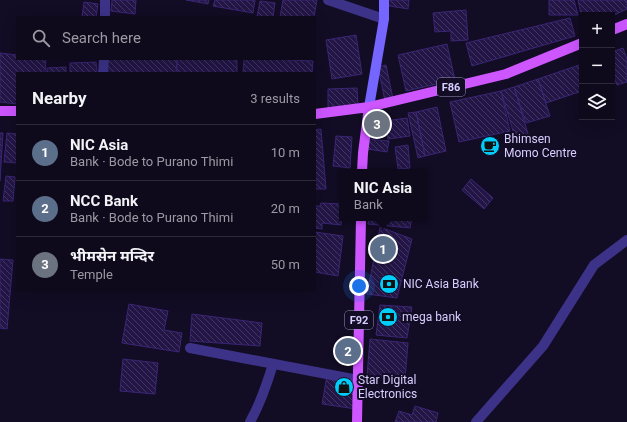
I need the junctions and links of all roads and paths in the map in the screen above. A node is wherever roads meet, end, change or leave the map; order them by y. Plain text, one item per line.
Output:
1 (105, 0) edge
2 (328, 0) edge
3 (384, 0) edge
4 (104, 16) edge
5 (384, 19) junction
6 (579, 44) edge
7 (104, 60) edge
8 (103, 72) edge
9 (369, 107) junction
10 (0, 111) edge
11 (16, 111) edge
12 (316, 114) edge
13 (362, 169) edge
14 (361, 221) edge
15 (627, 240) edge
16 (190, 348) dead end
17 (273, 364) junction
18 (358, 380) junction
19 (250, 422) edge
20 (357, 422) edge
21 (476, 422) edge

1 - 4 street
2 - 5 street
3 - 5 main road
5 - 9 main road
6 - 9 main road, F86
7 - 8 street
9 - 12 main road, F86
9 - 13 main road
10 - 11 main road
14 - 18 main road, F92
15 - 21 street
16 - 17 street
17 - 18 street
17 - 19 street
18 - 20 main road, F92

